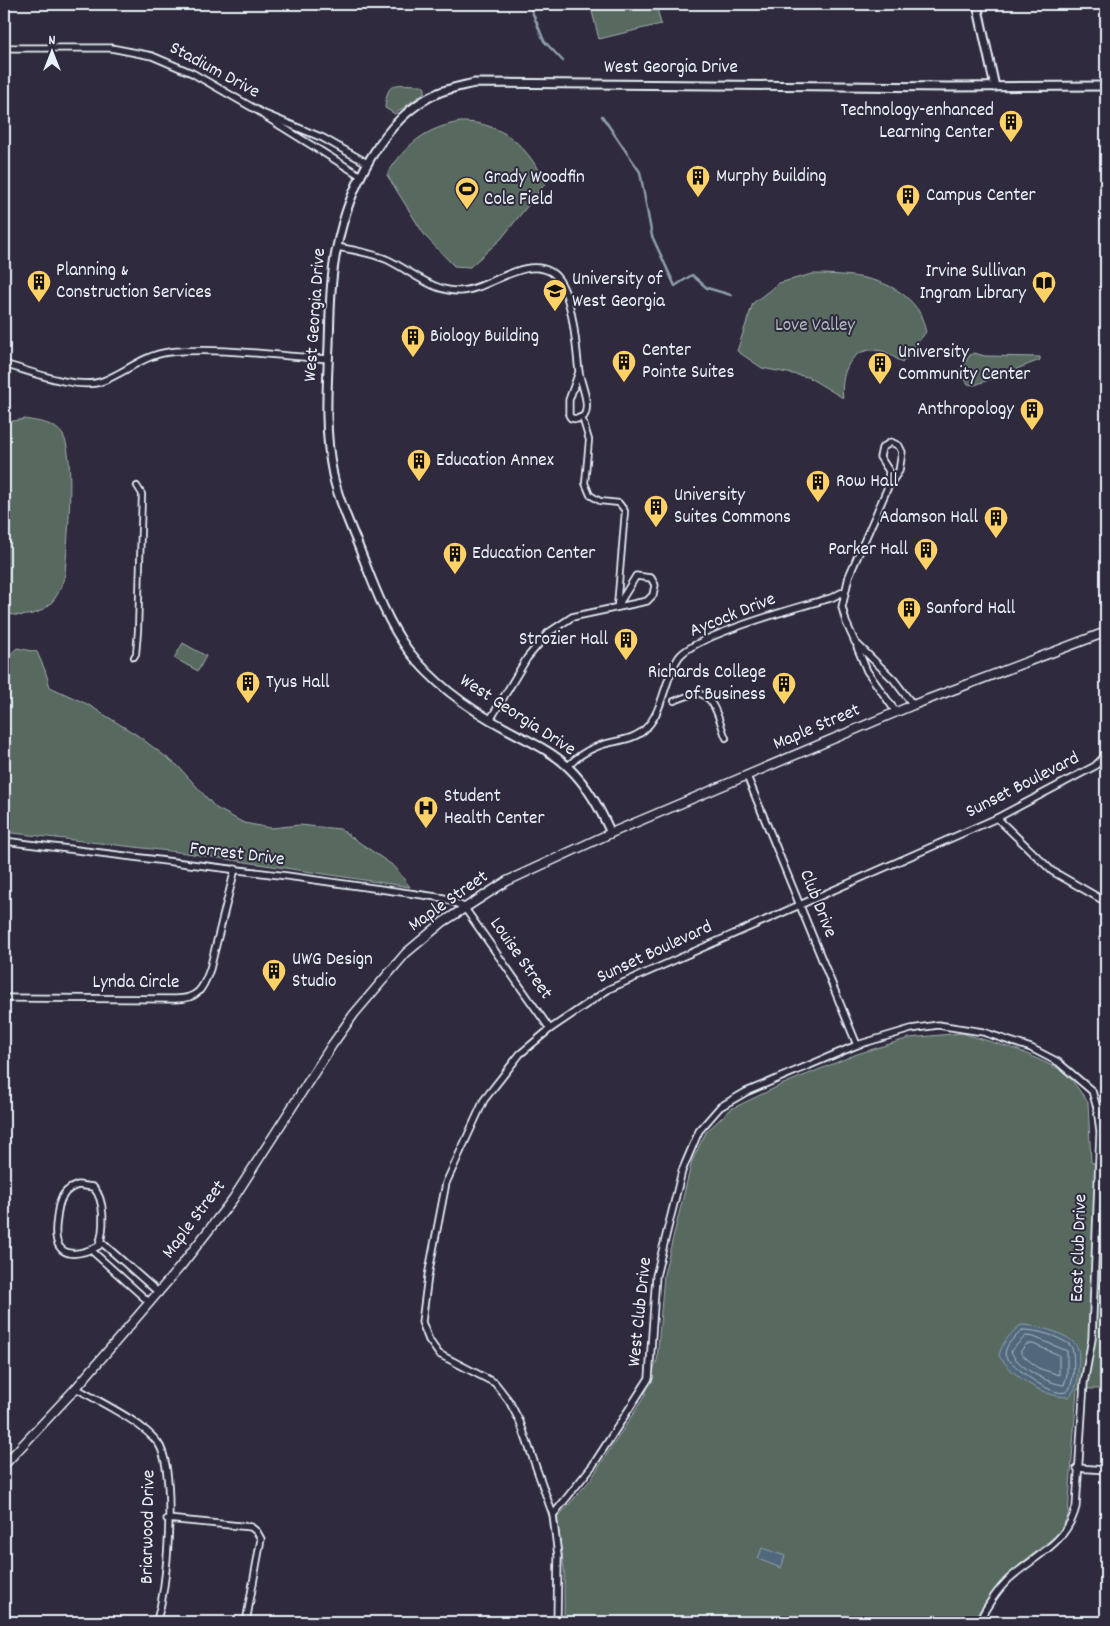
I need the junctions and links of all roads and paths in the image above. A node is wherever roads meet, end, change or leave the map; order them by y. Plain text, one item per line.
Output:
1 (977, 4) edge
2 (4, 48) edge
3 (1106, 86) edge
4 (994, 87) junction
5 (262, 113) junction
6 (367, 163) junction
7 (361, 176) junction
8 (336, 247) junction
9 (328, 359) junction
10 (4, 364) edge
11 (579, 372) junction
12 (582, 417) junction
13 (136, 486) dead end
14 (888, 487) junction
15 (844, 591) junction
16 (617, 607) junction
17 (1106, 632) edge
18 (855, 642) junction
19 (134, 657) dead end
20 (674, 701) dead end
21 (913, 705) junction
22 (896, 712) junction
23 (490, 720) junction
24 (726, 738) dead end
25 (1106, 755) edge
26 (568, 766) junction
27 (747, 776) junction
28 (997, 818) junction
29 (611, 833) junction
30 (4, 841) edge
31 (235, 869) junction
32 (1106, 902) edge
33 (801, 904) junction
34 (464, 907) junction
35 (4, 998) edge
36 (550, 1029) junction
37 (857, 1044) junction
38 (1097, 1108) junction
39 (1106, 1108) edge
40 (100, 1241) junction
41 (91, 1250) junction
42 (159, 1293) junction
43 (150, 1303) junction
44 (76, 1388) junction
45 (6, 1463) edge
46 (1078, 1468) junction
47 (1106, 1470) edge
48 (553, 1515) junction
49 (168, 1519) junction
50 (156, 1622) edge
51 (246, 1622) edge
52 (557, 1622) edge
53 (979, 1622) edge

1 - 4 street
2 - 5 street, Stadium Drive
3 - 4 street, West Georgia Drive
4 - 6 street, West Georgia Drive
5 - 6 street, Stadium Drive
5 - 7 street, Stadium Drive
6 - 7 street, West Georgia Drive
7 - 8 street, West Georgia Drive
8 - 9 street, West Georgia Drive
8 - 11 street
9 - 10 street
9 - 23 street, West Georgia Drive
11 - 12 street
11 - 12 street
12 - 16 street
13 - 19 street
14 - 14 street
14 - 15 street
15 - 18 street
15 - 26 street, Aycock Drive
16 - 16 street
16 - 23 street
17 - 21 main road, Maple Street
18 - 21 street
18 - 22 street
20 - 24 street
21 - 22 main road, Maple Street
22 - 27 main road, Maple Street
23 - 26 street, West Georgia Drive
25 - 28 street, Sunset Boulevard
26 - 29 street, West Georgia Drive
27 - 29 main road, Maple Street
27 - 33 street, Club Drive
28 - 32 street
28 - 33 street, Sunset Boulevard
29 - 34 main road, Maple Street
30 - 31 street, Forrest Drive
31 - 34 street, Forrest Drive
31 - 35 street, Lynda Circle
33 - 36 street, Sunset Boulevard
33 - 37 street, Club Drive
34 - 36 street, Louise Street
34 - 42 main road, Maple Street
36 - 48 street, Sunset Boulevard
37 - 38 street, East Club Drive
37 - 48 street, West Club Drive
38 - 39 street
38 - 46 street, East Club Drive
40 - 41 street
40 - 41 street
40 - 42 street
41 - 43 street
42 - 43 main road, Maple Street
43 - 44 main road, Maple Street
44 - 45 main road, Maple Street
44 - 49 street, Briarwood Drive
46 - 47 street
46 - 53 street, East Club Drive
48 - 52 street
49 - 50 street, Briarwood Drive
49 - 51 street

